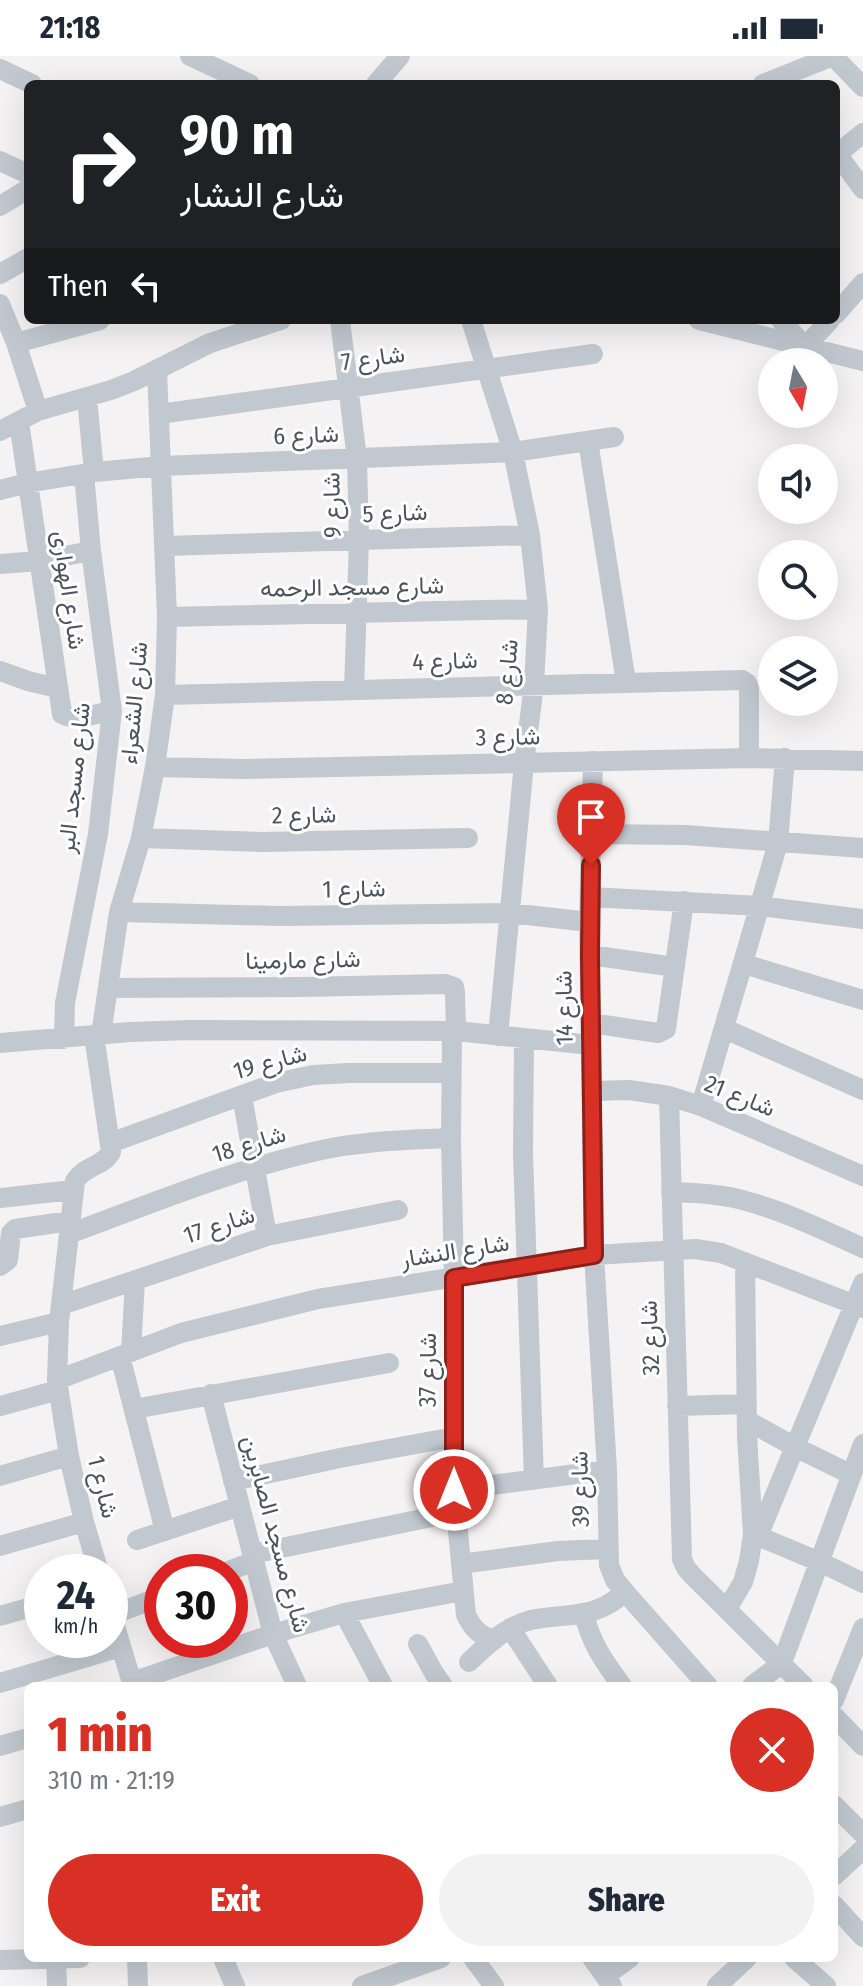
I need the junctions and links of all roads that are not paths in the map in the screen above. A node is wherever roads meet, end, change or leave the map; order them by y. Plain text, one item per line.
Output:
1 (190, 56) edge
2 (400, 56) edge
3 (833, 56) edge
4 (810, 60) edge
5 (0, 69) edge
6 (24, 80) edge
7 (241, 80) edge
8 (379, 80) edge
9 (771, 80) edge
10 (863, 87) edge
11 (863, 133) edge
12 (840, 152) edge
13 (840, 159) edge
14 (0, 161) edge
15 (24, 172) edge
16 (863, 189) edge
17 (24, 191) edge
18 (0, 206) edge
19 (24, 260) edge
20 (0, 274) edge
21 (863, 283) edge
22 (841, 300) edge
23 (0, 304) edge
24 (85, 324) edge
25 (269, 324) edge
26 (340, 324) edge
27 (472, 324) edge
28 (715, 324) edge
29 (785, 324) edge
30 (826, 324) edge
31 (16, 343) junction
32 (805, 347) junction
33 (593, 354) dead end
34 (863, 361) edge
35 (486, 369) junction
36 (157, 370) junction
37 (348, 388) junction
38 (87, 398) junction
39 (38, 411) junction
40 (159, 414) junction
41 (9, 426) edge
42 (614, 437) dead end
43 (588, 441) junction
44 (513, 452) junction
45 (357, 459) junction
46 (162, 466) junction
47 (89, 473) junction
48 (27, 483) junction
49 (0, 490) edge
50 (530, 535) junction
51 (359, 540) junction
52 (165, 546) junction
53 (91, 551) junction
54 (39, 561) junction
55 (0, 564) edge
56 (538, 609) junction
57 (357, 613) junction
58 (167, 617) junction
59 (0, 671) edge
60 (626, 682) junction
61 (534, 685) junction
62 (57, 688) junction
63 (354, 690) junction
64 (165, 695) junction
65 (112, 711) junction
66 (749, 758) junction
67 (785, 758) junction
68 (593, 761) junction
69 (863, 761) edge
70 (524, 763) junction
71 (155, 767) junction
72 (592, 834) junction
73 (141, 838) junction
74 (468, 838) dead end
75 (778, 843) junction
76 (863, 848) edge
77 (590, 897) junction
78 (684, 901) junction
79 (760, 906) junction
80 (119, 912) junction
81 (510, 913) junction
82 (863, 919) edge
83 (589, 922) junction
84 (590, 955) junction
85 (744, 964) junction
86 (675, 967) junction
87 (108, 988) junction
88 (863, 1000) edge
89 (591, 1023) junction
90 (725, 1029) junction
91 (454, 1031) junction
92 (97, 1035) junction
93 (498, 1036) junction
94 (524, 1038) junction
95 (64, 1039) junction
96 (0, 1043) edge
97 (591, 1045) junction
98 (451, 1073) junction
99 (863, 1090) edge
100 (592, 1091) junction
101 (242, 1096) junction
102 (669, 1096) junction
103 (701, 1106) junction
104 (451, 1138) junction
105 (110, 1143) junction
106 (255, 1168) junction
107 (863, 1176) edge
108 (73, 1190) junction
109 (671, 1192) junction
110 (0, 1198) edge
111 (398, 1210) dead end
112 (70, 1228) junction
113 (267, 1236) junction
114 (863, 1248) edge
115 (673, 1250) junction
116 (594, 1255) junction
117 (745, 1262) junction
118 (0, 1266) edge
119 (527, 1267) junction
120 (454, 1278) junction
121 (135, 1280) junction
122 (863, 1283) edge
123 (859, 1306) edge
124 (60, 1313) junction
125 (0, 1336) edge
126 (126, 1354) junction
127 (389, 1363) dead end
128 (58, 1385) junction
129 (211, 1394) junction
130 (0, 1406) edge
131 (677, 1406) junction
132 (134, 1409) junction
133 (747, 1412) junction
134 (454, 1437) junction
135 (863, 1444) edge
136 (795, 1447) junction
137 (69, 1456) junction
138 (607, 1470) junction
139 (850, 1474) junction
140 (0, 1476) edge
141 (534, 1480) junction
142 (233, 1481) junction
143 (454, 1490) junction
144 (240, 1506) junction
145 (456, 1512) junction
146 (84, 1522) junction
147 (165, 1531) junction
148 (756, 1535) junction
149 (137, 1540) dead end
150 (0, 1546) edge
151 (607, 1549) junction
152 (94, 1554) edge
153 (253, 1558) junction
154 (248, 1561) edge
155 (820, 1562) junction
156 (461, 1564) junction
157 (863, 1583) edge
158 (463, 1591) junction
159 (625, 1592) junction
160 (24, 1609) edge
161 (727, 1609) junction
162 (344, 1613) junction
163 (584, 1613) junction
164 (0, 1616) edge
165 (273, 1634) junction
166 (502, 1634) junction
167 (862, 1635) edge
168 (418, 1644) dead end
169 (84, 1658) edge
170 (124, 1658) edge
171 (469, 1662) dead end
172 (782, 1663) junction
173 (131, 1682) edge
174 (138, 1682) edge
175 (295, 1682) edge
176 (381, 1682) edge
177 (440, 1682) edge
178 (538, 1682) edge
179 (619, 1682) edge
180 (704, 1682) edge
181 (757, 1682) edge
182 (800, 1682) edge
183 (0, 1683) edge
184 (838, 1706) edge
185 (838, 1718) edge
186 (24, 1739) edge
187 (0, 1746) edge
188 (863, 1746) edge
189 (838, 1809) edge
190 (24, 1810) edge
191 (0, 1817) edge
192 (863, 1834) edge
193 (863, 1849) edge
194 (838, 1872) edge
195 (838, 1909) edge
196 (863, 1937) edge
197 (24, 1959) edge
198 (0, 1960) edge
199 (56, 1962) edge
200 (137, 1962) edge
201 (226, 1962) edge
202 (430, 1962) edge
203 (483, 1962) edge
204 (595, 1962) edge
205 (626, 1962) edge
206 (743, 1962) edge
207 (799, 1962) edge
208 (608, 1981) edge
209 (57, 1986) edge
210 (138, 1986) edge
211 (235, 1986) edge
212 (362, 1986) edge
213 (494, 1986) edge
214 (717, 1986) edge
215 (826, 1986) edge

1 - 7 street
2 - 8 street
3 - 4 street
3 - 10 street
4 - 9 street
5 - 6 street
11 - 12 street
13 - 16 street
14 - 15 street
17 - 18 street
19 - 20 street
21 - 22 street
23 - 31 street
24 - 31 street
25 - 36 street
26 - 37 street, شارع 9
27 - 35 street, شارع 8
28 - 32 street
29 - 32 street
30 - 32 street
31 - 39 street
32 - 34 street
33 - 35 street, شارع 7
35 - 37 street, شارع 7
35 - 44 street, شارع 8
36 - 38 street
36 - 40 street, شارع الشعراء
37 - 40 street, شارع 7
37 - 45 street, شارع 9
38 - 39 street
38 - 47 street, شارع مسجد البر
39 - 41 street
40 - 46 street, شارع الشعراء
41 - 48 street, شارع الهوارى
42 - 43 street, شارع 6
43 - 44 street, شارع 6
43 - 60 street
44 - 45 street, شارع 6
44 - 50 street, شارع 8
45 - 46 street, شارع 6
45 - 51 street, شارع 9
46 - 47 street, شارع 6
46 - 52 street, شارع الشعراء
47 - 48 street, شارع 6
47 - 53 street, شارع مسجد البر
48 - 49 street, شارع 6
48 - 54 street, شارع الهوارى
50 - 51 street, شارع 5
50 - 56 street, شارع 8
51 - 52 street, شارع 5
51 - 57 street, شارع 9
52 - 58 street, شارع الشعراء
53 - 54 street
53 - 65 street, شارع مسجد البر
54 - 55 street
54 - 62 street, شارع الهوارى
56 - 57 street, شارع مسجد الرحمه
56 - 61 street, شارع 8
57 - 58 street, شارع مسجد الرحمه
57 - 63 street, شارع 9
58 - 64 street, شارع الشعراء
59 - 62 street
60 - 61 street, شارع 4
60 - 66 street, شارع 4
61 - 63 street, شارع 4
61 - 70 street, شارع 8
62 - 65 street, شارع الهوارى
63 - 64 street, شارع 4
64 - 71 street, شارع الشعراء
65 - 95 street, شارع مسجد البر
66 - 67 street, شارع 3
66 - 68 street, شارع 3
67 - 69 street, شارع 3
67 - 75 street
68 - 70 street, شارع 3
68 - 72 street, شارع 14
70 - 71 street, شارع 3
70 - 81 street, شارع 8
71 - 73 street, شارع الشعراء
72 - 75 street
72 - 77 street, شارع 14
73 - 74 street, شارع 2
73 - 80 street, شارع الشعراء
75 - 76 street
75 - 79 street
77 - 78 street
77 - 83 street, شارع 14
78 - 79 street
78 - 86 street
79 - 82 street
79 - 85 street
80 - 81 street, شارع 1
80 - 87 street, شارع الشعراء
81 - 83 street, شارع 1
81 - 93 street, شارع 8
83 - 84 street, شارع 14
84 - 86 street
84 - 89 street, شارع 14
85 - 88 street
85 - 90 street
86 - 89 street
87 - 91 street, شارع مارمينا
87 - 92 street, شارع الشعراء
89 - 97 street, شارع 14
90 - 99 street
90 - 103 street
91 - 92 street
91 - 93 street
91 - 98 street, شارع 37
92 - 95 street
92 - 105 street
93 - 94 street
94 - 97 street
94 - 119 street
95 - 96 street
97 - 100 street, شارع 14
98 - 101 street, شارع 19
98 - 104 street, شارع 37
100 - 102 street, شارع 21
100 - 116 street, شارع 14
101 - 105 street, شارع 19
101 - 106 street
102 - 103 street, شارع 21
102 - 109 street, شارع 32
103 - 107 street, شارع 21
104 - 106 street, شارع 18
104 - 120 street, شارع 37
105 - 108 street
106 - 112 street, شارع 18
106 - 113 street
108 - 110 street
108 - 112 street, شارع 1
109 - 114 street
109 - 115 street, شارع 32
111 - 113 street, شارع 17
112 - 118 street
112 - 124 street, شارع 1
113 - 121 street, شارع 17
115 - 116 street, شارع النشار
115 - 117 street, شارع النشار
115 - 131 street, شارع 32
116 - 119 street, شارع النشار
116 - 138 street, شارع 39
117 - 123 street, شارع النشار
117 - 133 street
119 - 120 street, شارع النشار
119 - 141 street
120 - 126 street, شارع النشار
120 - 134 street, شارع 37
121 - 124 street, شارع 17
121 - 126 street
122 - 123 street
123 - 136 street
124 - 125 street, شارع 17
124 - 128 street, شارع 1
126 - 128 street, شارع النشار
126 - 132 street
127 - 129 street
128 - 130 street, شارع النشار
128 - 137 street, شارع 1
129 - 132 street
129 - 142 street, شارع مسجد الصابرين
131 - 133 street
131 - 161 street, شارع 32
132 - 147 street
133 - 136 street
133 - 148 street
134 - 142 street
134 - 143 street, شارع 37
135 - 139 street
136 - 139 street
136 - 148 street
137 - 140 street
137 - 146 street, شارع 1
138 - 141 street
138 - 151 street, شارع 39
139 - 155 street
141 - 143 street
142 - 144 street, شارع مسجد الصابرين
143 - 145 street, شارع 37
144 - 147 street
144 - 153 street, شارع مسجد الصابرين
145 - 153 street
145 - 156 street, شارع 37
146 - 150 street
146 - 152 street, شارع 1
147 - 149 street
148 - 155 street
148 - 161 street
151 - 156 street
151 - 159 street, شارع 39
153 - 154 street
153 - 165 street, شارع مسجد الصابرين
155 - 157 street
155 - 172 street
156 - 158 street, شارع 37
158 - 162 street
158 - 166 street, شارع 37
159 - 163 street
159 - 180 street, شارع 39
160 - 164 street
161 - 172 street
162 - 165 street
162 - 176 street
163 - 166 street
163 - 179 street
165 - 174 street
165 - 175 street, شارع مسجد الصابرين
166 - 171 street
166 - 178 street, شارع 37
167 - 184 street
168 - 177 street
169 - 183 street
170 - 173 street
172 - 181 street
172 - 182 street
185 - 188 street
186 - 187 street
189 - 192 street
190 - 191 street
193 - 194 street
195 - 196 street
197 - 198 street
199 - 209 street
200 - 210 street
201 - 211 street
202 - 212 street
203 - 213 street
204 - 208 street
205 - 208 street
206 - 214 street
207 - 215 street

